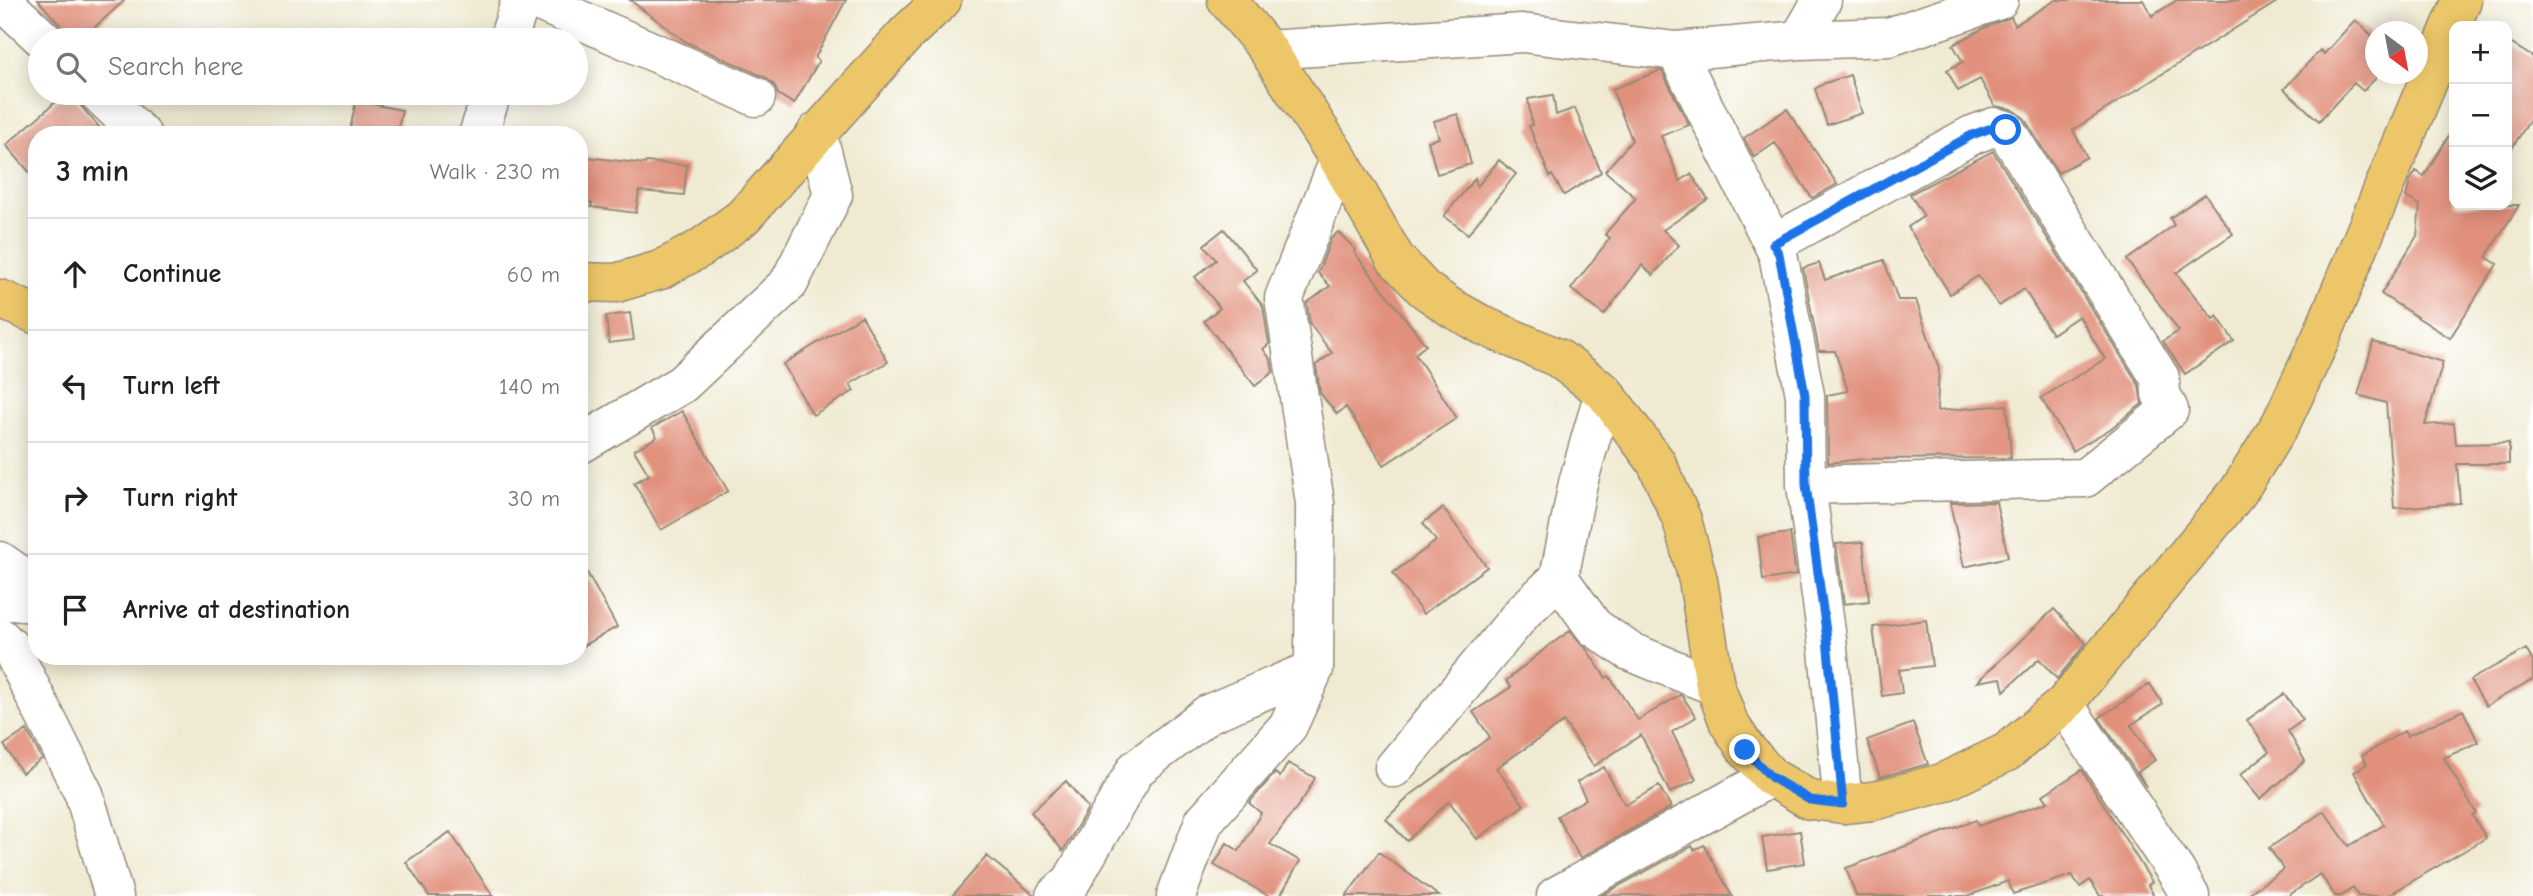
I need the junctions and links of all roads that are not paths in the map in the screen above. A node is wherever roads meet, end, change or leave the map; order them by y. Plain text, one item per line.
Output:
1 (6, 0) edge
2 (521, 0) edge
3 (535, 0) edge
4 (942, 0) edge
5 (1227, 0) edge
6 (1822, 0) edge
7 (1999, 0) edge
8 (2462, 0) edge
9 (31, 28) edge
10 (513, 28) edge
11 (1799, 40) junction
12 (1268, 50) junction
13 (1676, 51) junction
14 (756, 97) dead end
15 (111, 105) edge
16 (488, 105) edge
17 (133, 126) edge
18 (481, 126) edge
19 (817, 132) junction
20 (1339, 160) junction
21 (1773, 244) junction
22 (588, 282) edge
23 (0, 299) edge
24 (28, 311) edge
25 (1604, 393) junction
26 (588, 440) edge
27 (1806, 485) junction
28 (0, 561) edge
29 (1559, 578) junction
30 (28, 581) edge
31 (0, 600) edge
32 (28, 602) edge
33 (0, 637) edge
34 (1314, 669) junction
35 (1715, 686) junction
36 (2064, 704) junction
37 (1394, 768) dead end
38 (1771, 777) junction
39 (1843, 804) junction
40 (114, 896) edge
41 (1055, 896) edge
42 (1176, 896) edge
43 (1556, 896) edge
44 (2190, 896) edge

1 - 9 street
2 - 10 street
3 - 14 street
4 - 19 main road
5 - 12 main road
6 - 11 street
7 - 11 street
8 - 36 main road
11 - 13 street
12 - 13 street
12 - 20 main road
13 - 21 street
15 - 17 street
16 - 18 street
19 - 22 main road
19 - 26 street
20 - 25 main road
20 - 34 street
21 - 27 street
21 - 27 street
23 - 24 main road
25 - 29 street
25 - 35 main road
27 - 39 street
28 - 30 street
29 - 35 street
29 - 37 street
31 - 32 street
33 - 40 street
34 - 41 street
34 - 42 street
35 - 38 main road
36 - 39 main road
36 - 44 street
38 - 39 main road
38 - 43 street

